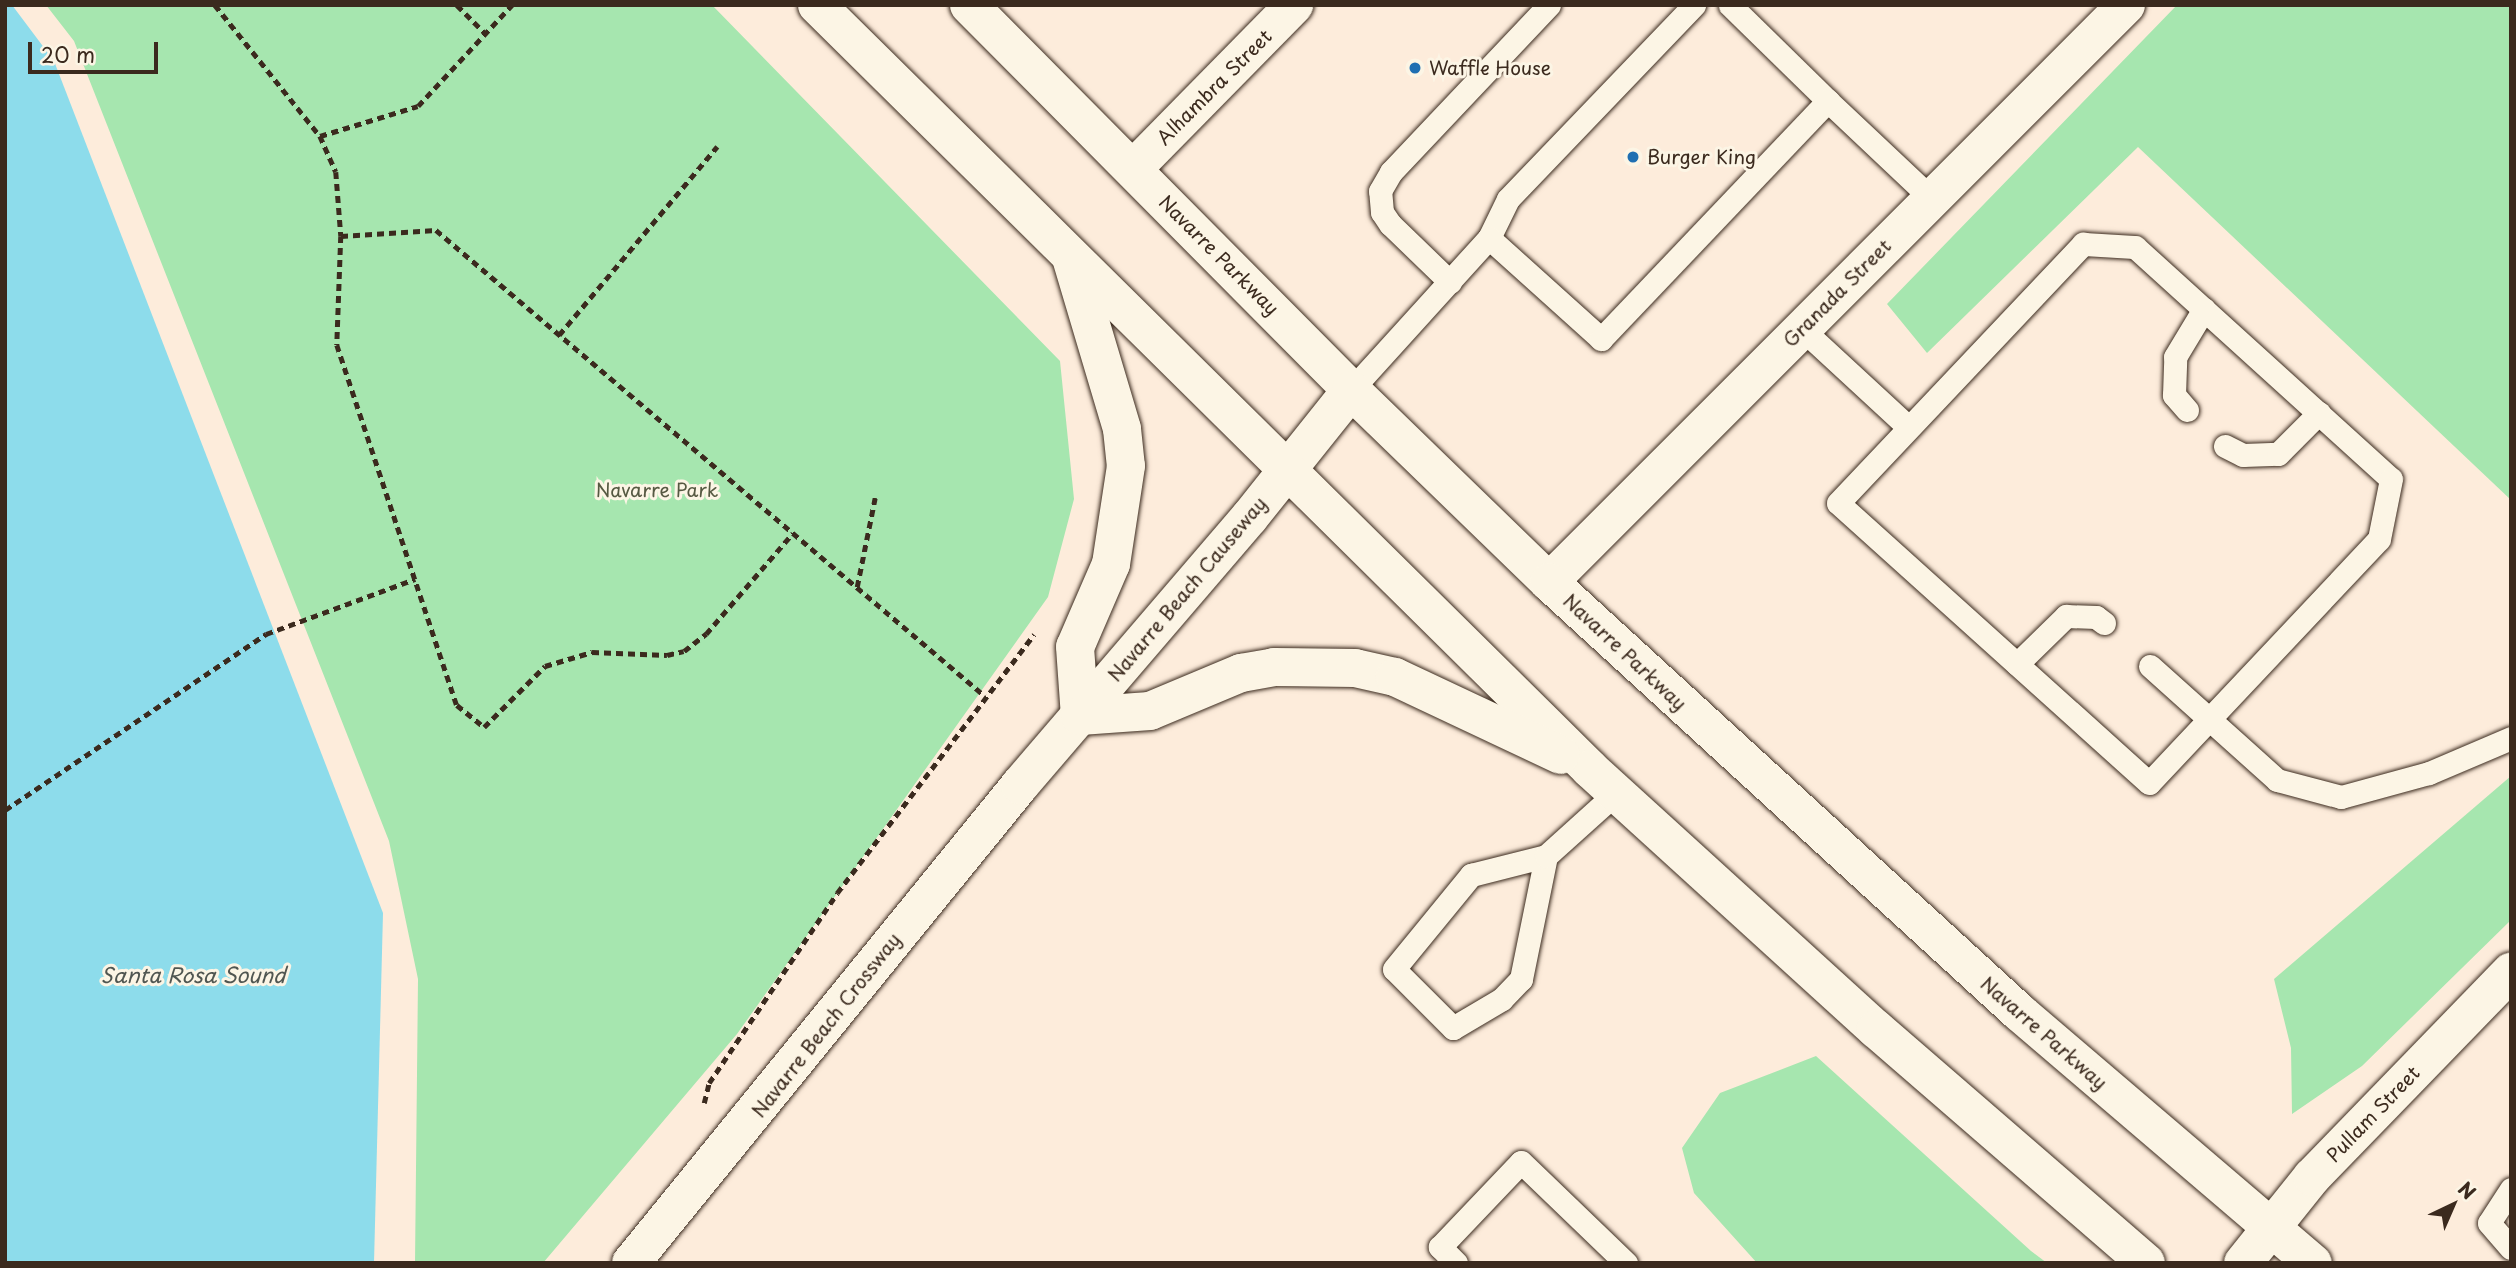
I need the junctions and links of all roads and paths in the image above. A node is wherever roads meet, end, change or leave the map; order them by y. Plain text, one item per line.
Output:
1 (215, 5) edge
2 (457, 5) edge
3 (512, 5) edge
4 (817, 5) edge
5 (969, 5) edge
6 (1294, 5) edge
7 (1549, 5) edge
8 (1694, 5) edge
9 (1730, 5) edge
10 (2126, 5) edge
11 (486, 34) junction
12 (1828, 101) junction
13 (320, 136) junction
14 (717, 147) dead end
15 (1133, 169) junction
16 (1932, 199) junction
17 (341, 236) junction
18 (1489, 238) junction
19 (1072, 259) junction
20 (1450, 282) junction
21 (2204, 309) junction
22 (1802, 329) junction
23 (559, 335) junction
24 (1351, 390) junction
25 (2187, 410) dead end
26 (2319, 413) junction
27 (1907, 426) junction
28 (2224, 446) dead end
29 (1287, 471) junction
30 (875, 498) dead end
31 (793, 533) junction
32 (415, 579) junction
33 (1549, 582) junction
34 (857, 587) junction
35 (2104, 623) dead end
36 (1041, 626) dead end
37 (2017, 664) junction
38 (2150, 666) dead end
39 (985, 696) junction
40 (1080, 716) junction
41 (2208, 720) junction
42 (2511, 738) edge
43 (1603, 781) junction
44 (1020, 785) joint
45 (5, 810) edge
46 (1546, 856) junction
47 (2511, 972) edge
48 (706, 1101) dead end
49 (2511, 1189) edge
50 (2270, 1228) junction
51 (2511, 1248) edge
52 (632, 1262) edge
53 (1456, 1263) edge
54 (1626, 1263) edge
55 (2146, 1263) edge
56 (2243, 1263) edge
57 (2313, 1263) edge

1 - 13 path
2 - 11 path
3 - 11 path
4 - 19 main road
5 - 15 main road, Navarre Parkway
6 - 15 main road, Alhambra Street
7 - 20 lane
8 - 18 lane
9 - 12 lane
10 - 16 main road, Granada Street
11 - 13 path
12 - 16 lane
12 - 18 lane
13 - 17 path
14 - 23 path
15 - 24 main road, Navarre Parkway
16 - 22 main road, Granada Street
17 - 23 path
17 - 32 path
18 - 20 lane
19 - 29 main road
19 - 40 main road
20 - 24 lane
21 - 25 lane
21 - 26 lane
21 - 27 lane
22 - 27 lane
22 - 33 main road, Granada Street
23 - 31 path
24 - 29 main road, Navarre Beach Causeway
24 - 33 main road, Navarre Parkway
26 - 28 lane
26 - 41 lane
27 - 37 lane
29 - 40 main road, Navarre Beach Causeway
29 - 43 main road
30 - 34 path
31 - 32 path
31 - 34 path
32 - 45 path
33 - 50 main road, Navarre Parkway
34 - 39 path
35 - 37 lane
36 - 39 path
37 - 41 lane
38 - 41 lane
39 - 48 path
40 - 43 main road
40 - 44 main road, Navarre Beach Causeway
41 - 42 lane
43 - 46 lane
43 - 55 main road
44 - 52 main road, Navarre Beach Crossway
46 - 46 lane
47 - 50 main road, Pullam Street
49 - 51 lane
50 - 56 main road, Pullam Street
50 - 57 main road, Navarre Parkway
53 - 54 lane

